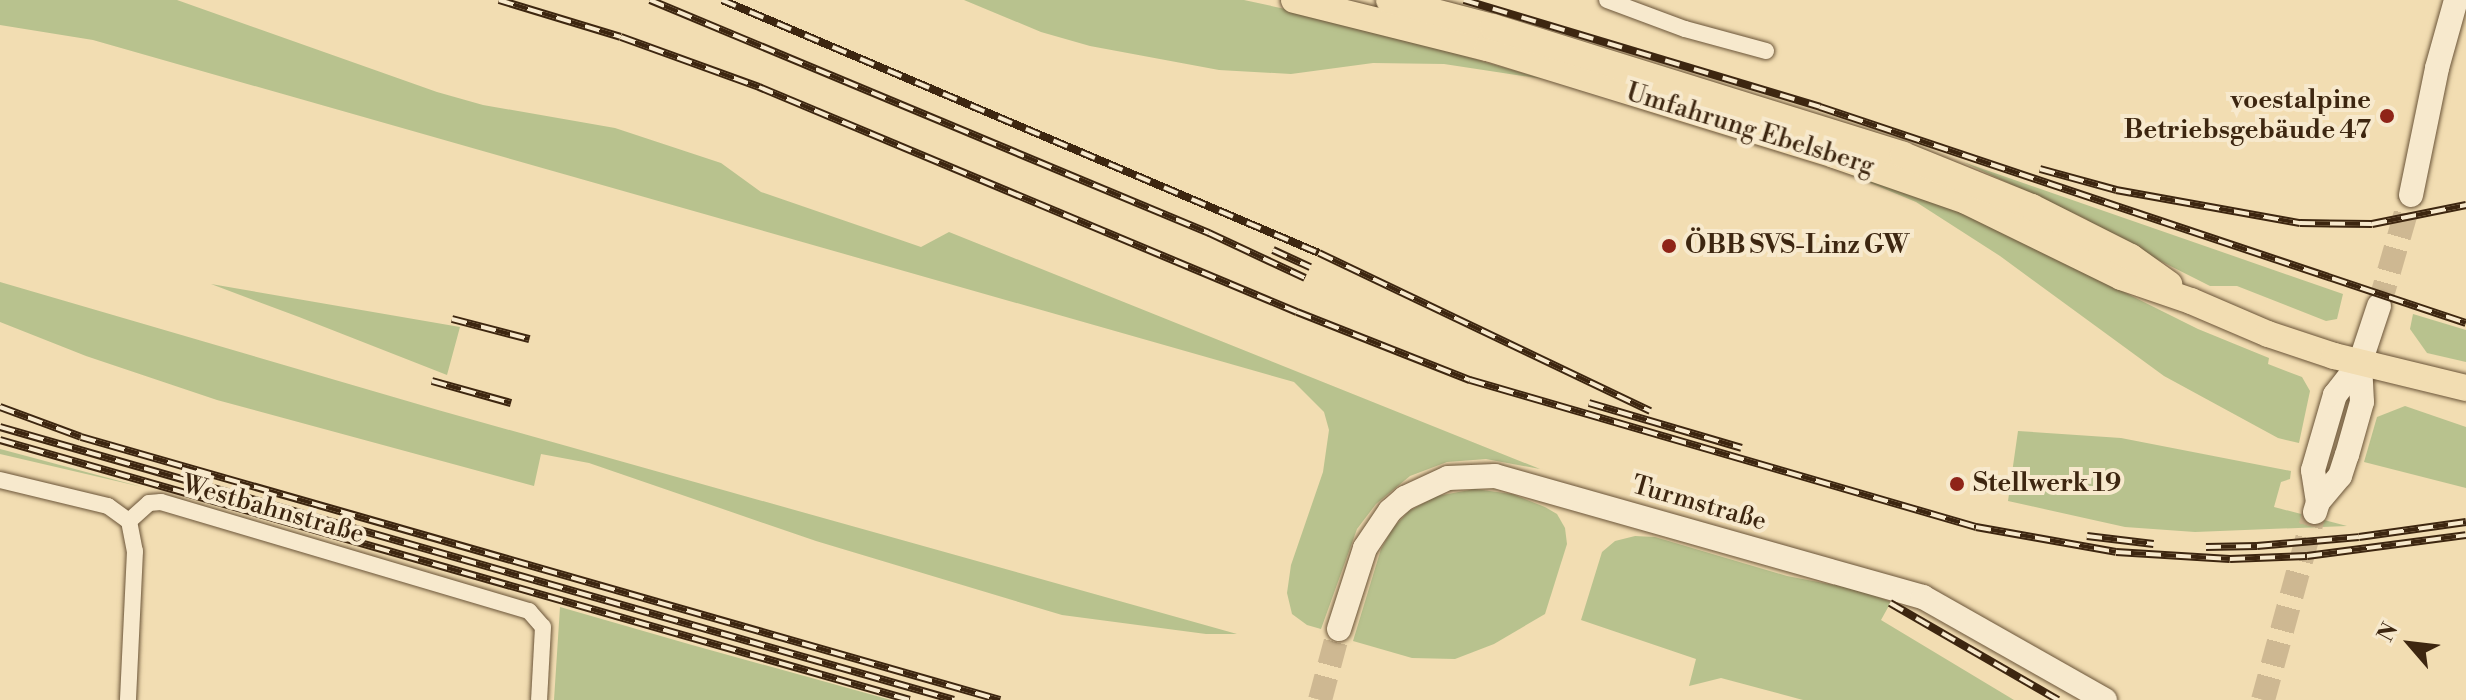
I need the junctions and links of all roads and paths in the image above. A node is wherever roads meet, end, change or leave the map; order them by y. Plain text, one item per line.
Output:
1 (1294, 0) edge
2 (1389, 0) edge
3 (1607, 0) edge
4 (2456, 0) edge
5 (1766, 51) dead end
6 (2411, 195) tunnel mouth
7 (2191, 301) junction
8 (2379, 306) tunnel mouth
9 (2360, 363) junction
10 (2466, 388) edge
11 (0, 480) edge
12 (2316, 508) tunnel mouth
13 (129, 521) junction
14 (1339, 629) tunnel mouth
15 (128, 700) edge
16 (539, 700) edge
17 (2105, 700) edge

1 - 7 main road, Umfahrung Ebelsberg
2 - 7 main road, Umfahrung Ebelsberg
3 - 5 street
4 - 6 main road
7 - 9 main road, Umfahrung Ebelsberg
8 - 9 main road
9 - 10 main road, Umfahrung Ebelsberg
9 - 12 main road
11 - 13 street
13 - 15 street
13 - 16 street, Westbahnstraße
14 - 17 main road, Turmstraße

